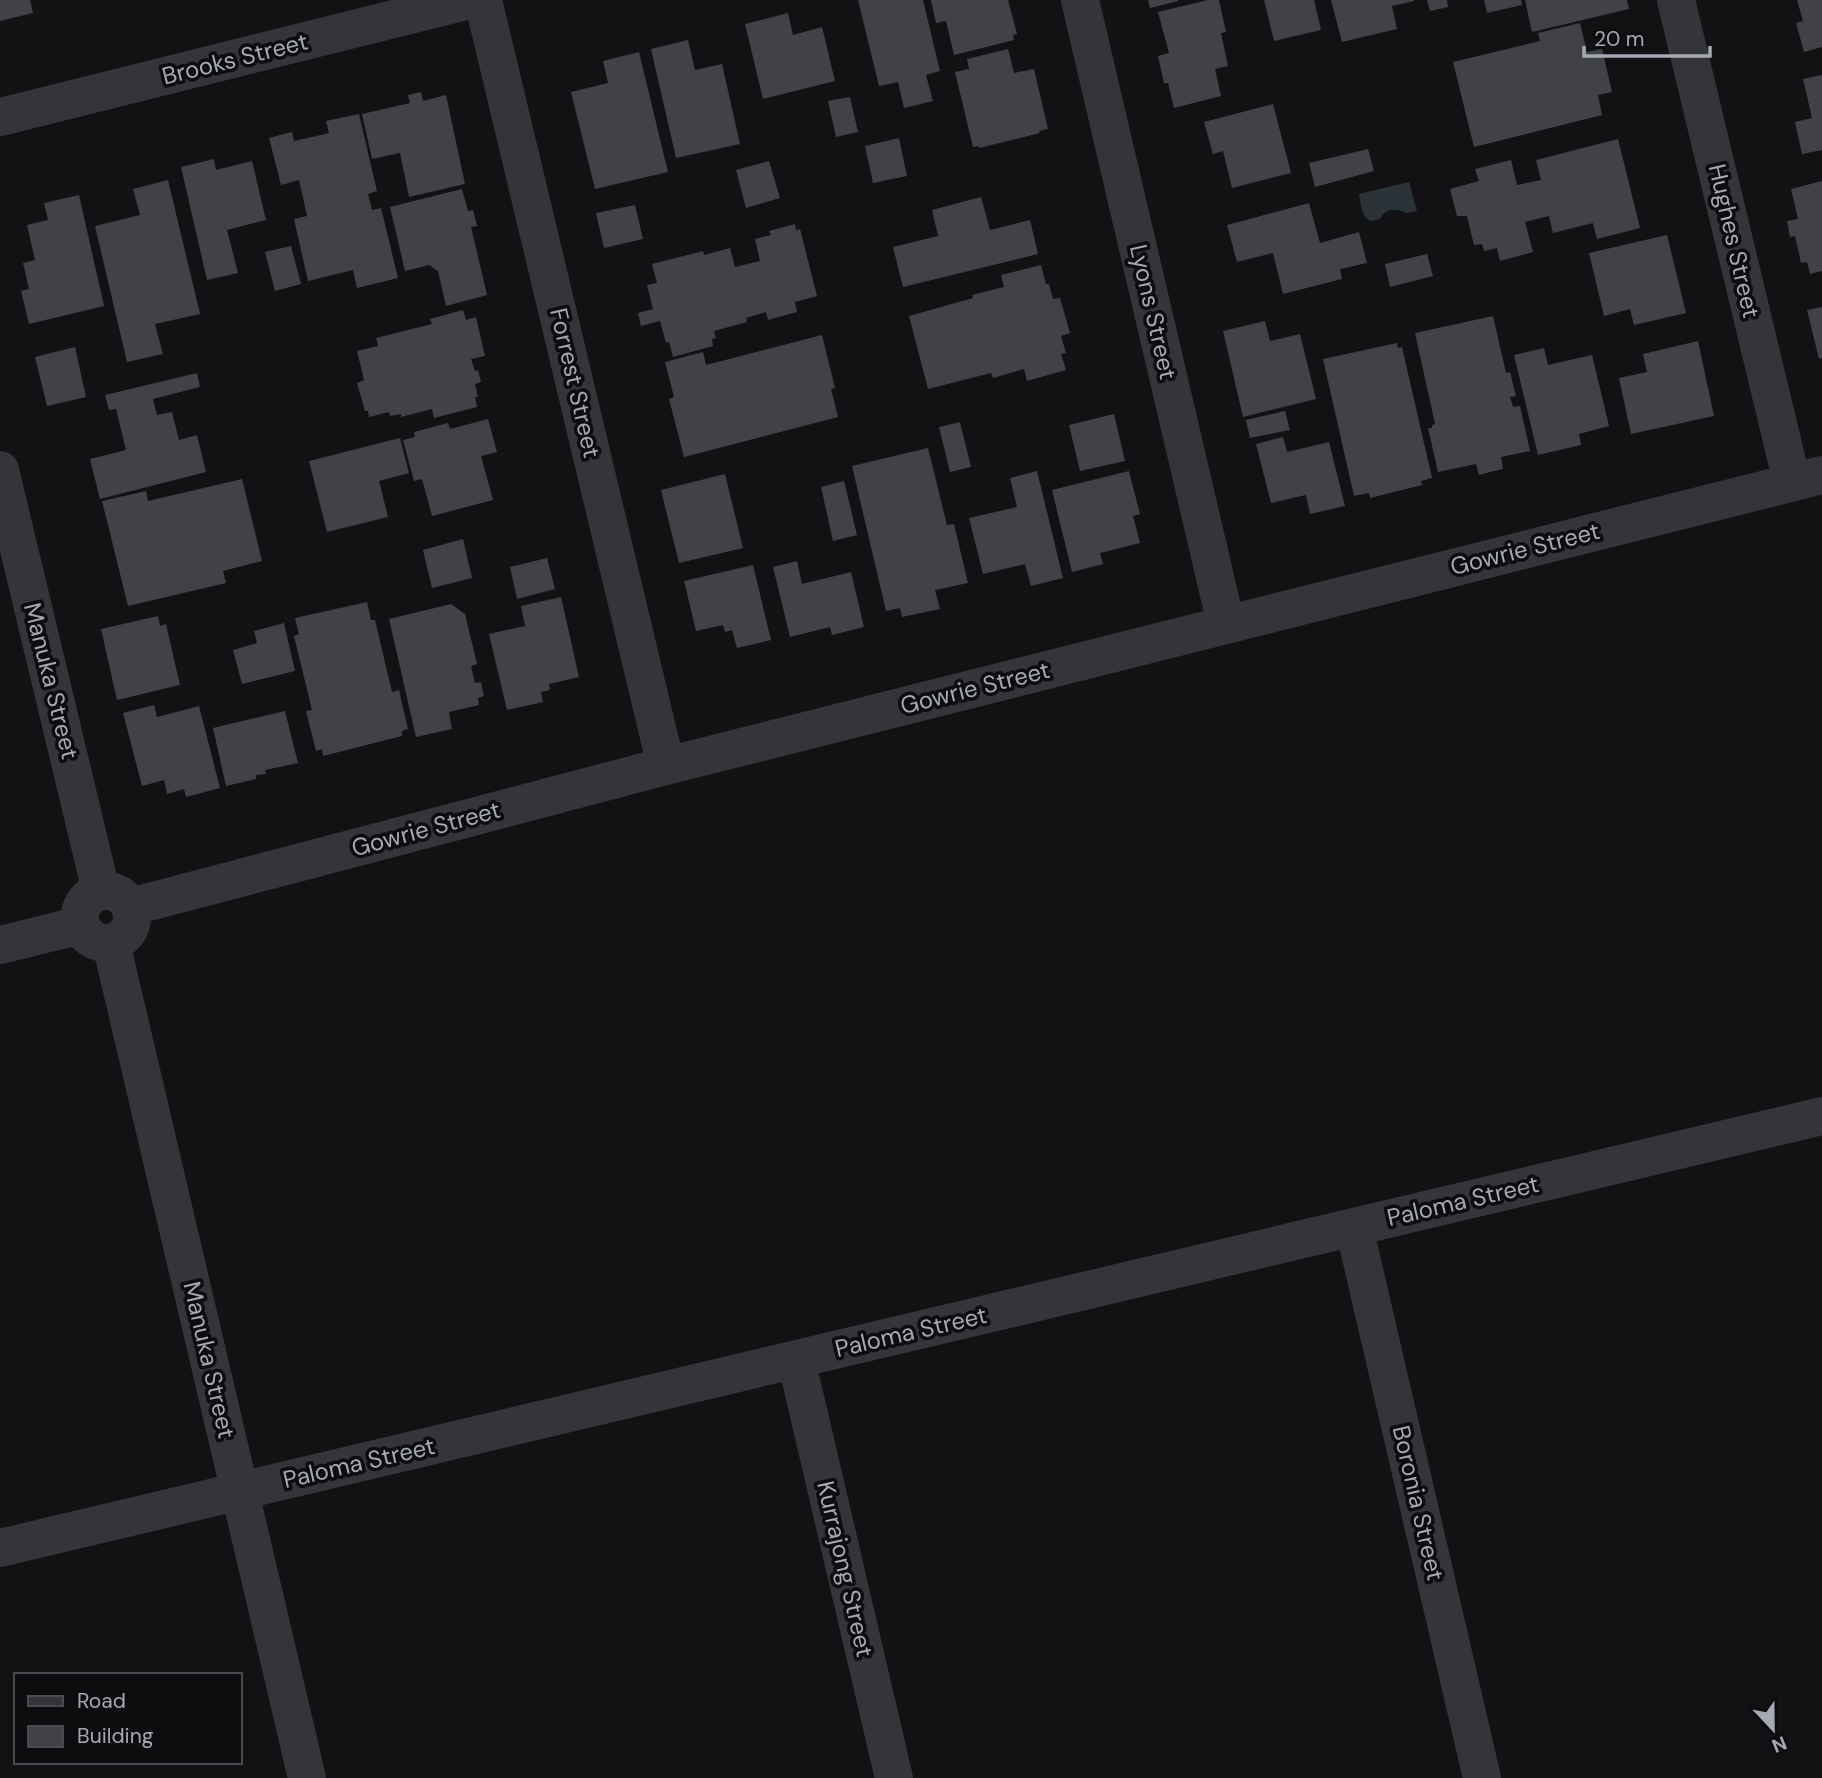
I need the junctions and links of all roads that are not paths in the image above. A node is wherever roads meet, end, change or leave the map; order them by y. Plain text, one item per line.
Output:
1 (470, 0) edge
2 (484, 0) edge
3 (1080, 0) edge
4 (1676, 0) edge
5 (0, 117) edge
6 (0, 470) edge
7 (1807, 479) edge
8 (1226, 624) junction
9 (666, 766) junction
10 (116, 899) junction
11 (96, 934) junction
12 (0, 945) edge
13 (1822, 1116) edge
14 (1354, 1227) junction
15 (796, 1359) junction
16 (240, 1491) junction
17 (0, 1548) edge
18 (307, 1778) edge
19 (894, 1778) edge
20 (1482, 1778) edge

1 - 5 street, Brooks Street
2 - 9 street, Forrest Street
3 - 8 street, Lyons Street
4 - 7 street, Hughes Street
6 - 10 street, Manuka Street
7 - 8 street, Gowrie Street
8 - 9 street, Gowrie Street
9 - 10 street, Gowrie Street
10 - 11 street
11 - 12 street
11 - 16 street, Manuka Street
13 - 14 street, Paloma Street
14 - 15 street, Paloma Street
14 - 20 street, Boronia Street
15 - 16 street, Paloma Street
15 - 19 street, Kurrajong Street
16 - 17 street, Paloma Street
16 - 18 street, Manuka Street

